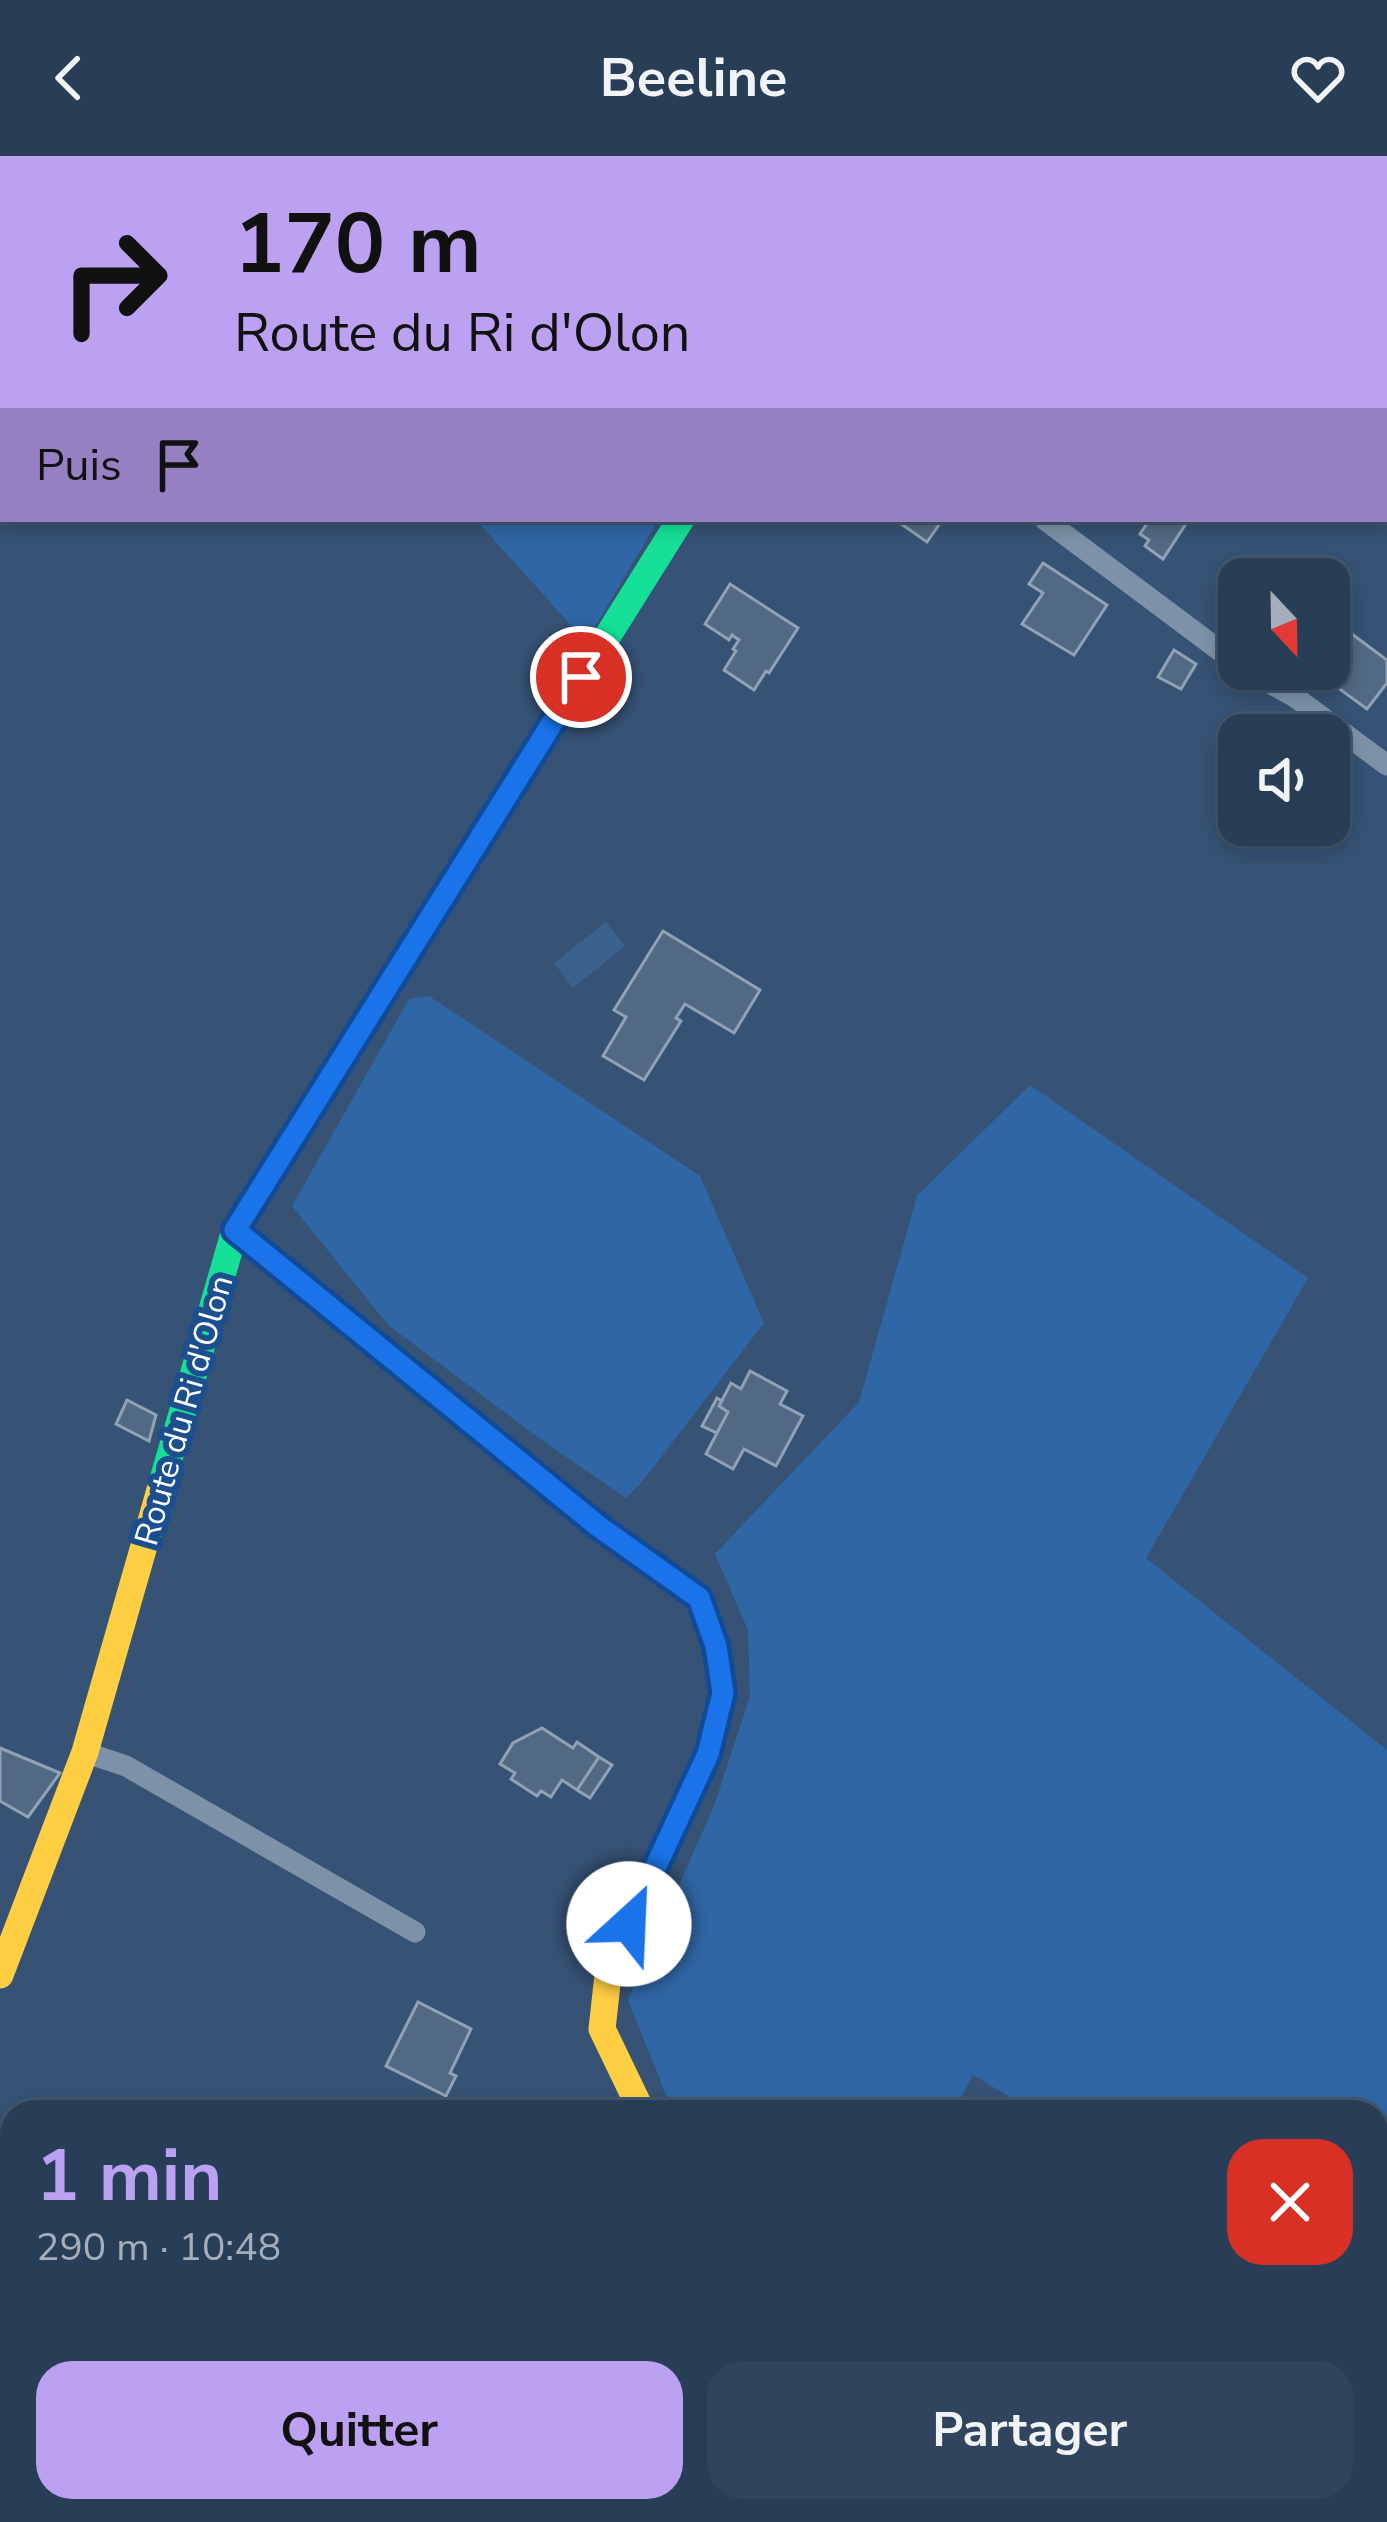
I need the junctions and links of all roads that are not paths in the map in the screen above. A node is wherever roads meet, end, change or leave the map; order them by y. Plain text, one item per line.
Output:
1 (679, 522) edge
2 (1048, 522) edge
3 (1218, 649) edge
4 (1283, 690) edge
5 (1387, 765) edge
6 (235, 1230) junction
7 (85, 1752) junction
8 (415, 1932) dead end
9 (0, 1976) edge
10 (636, 2100) edge

1 - 6 street, Route du Ri d'Olon
2 - 3 lane
4 - 5 lane
6 - 7 street, Route du Ri d'Olon
6 - 10 street
7 - 8 lane
7 - 9 street, Route du Ri d'Olon

